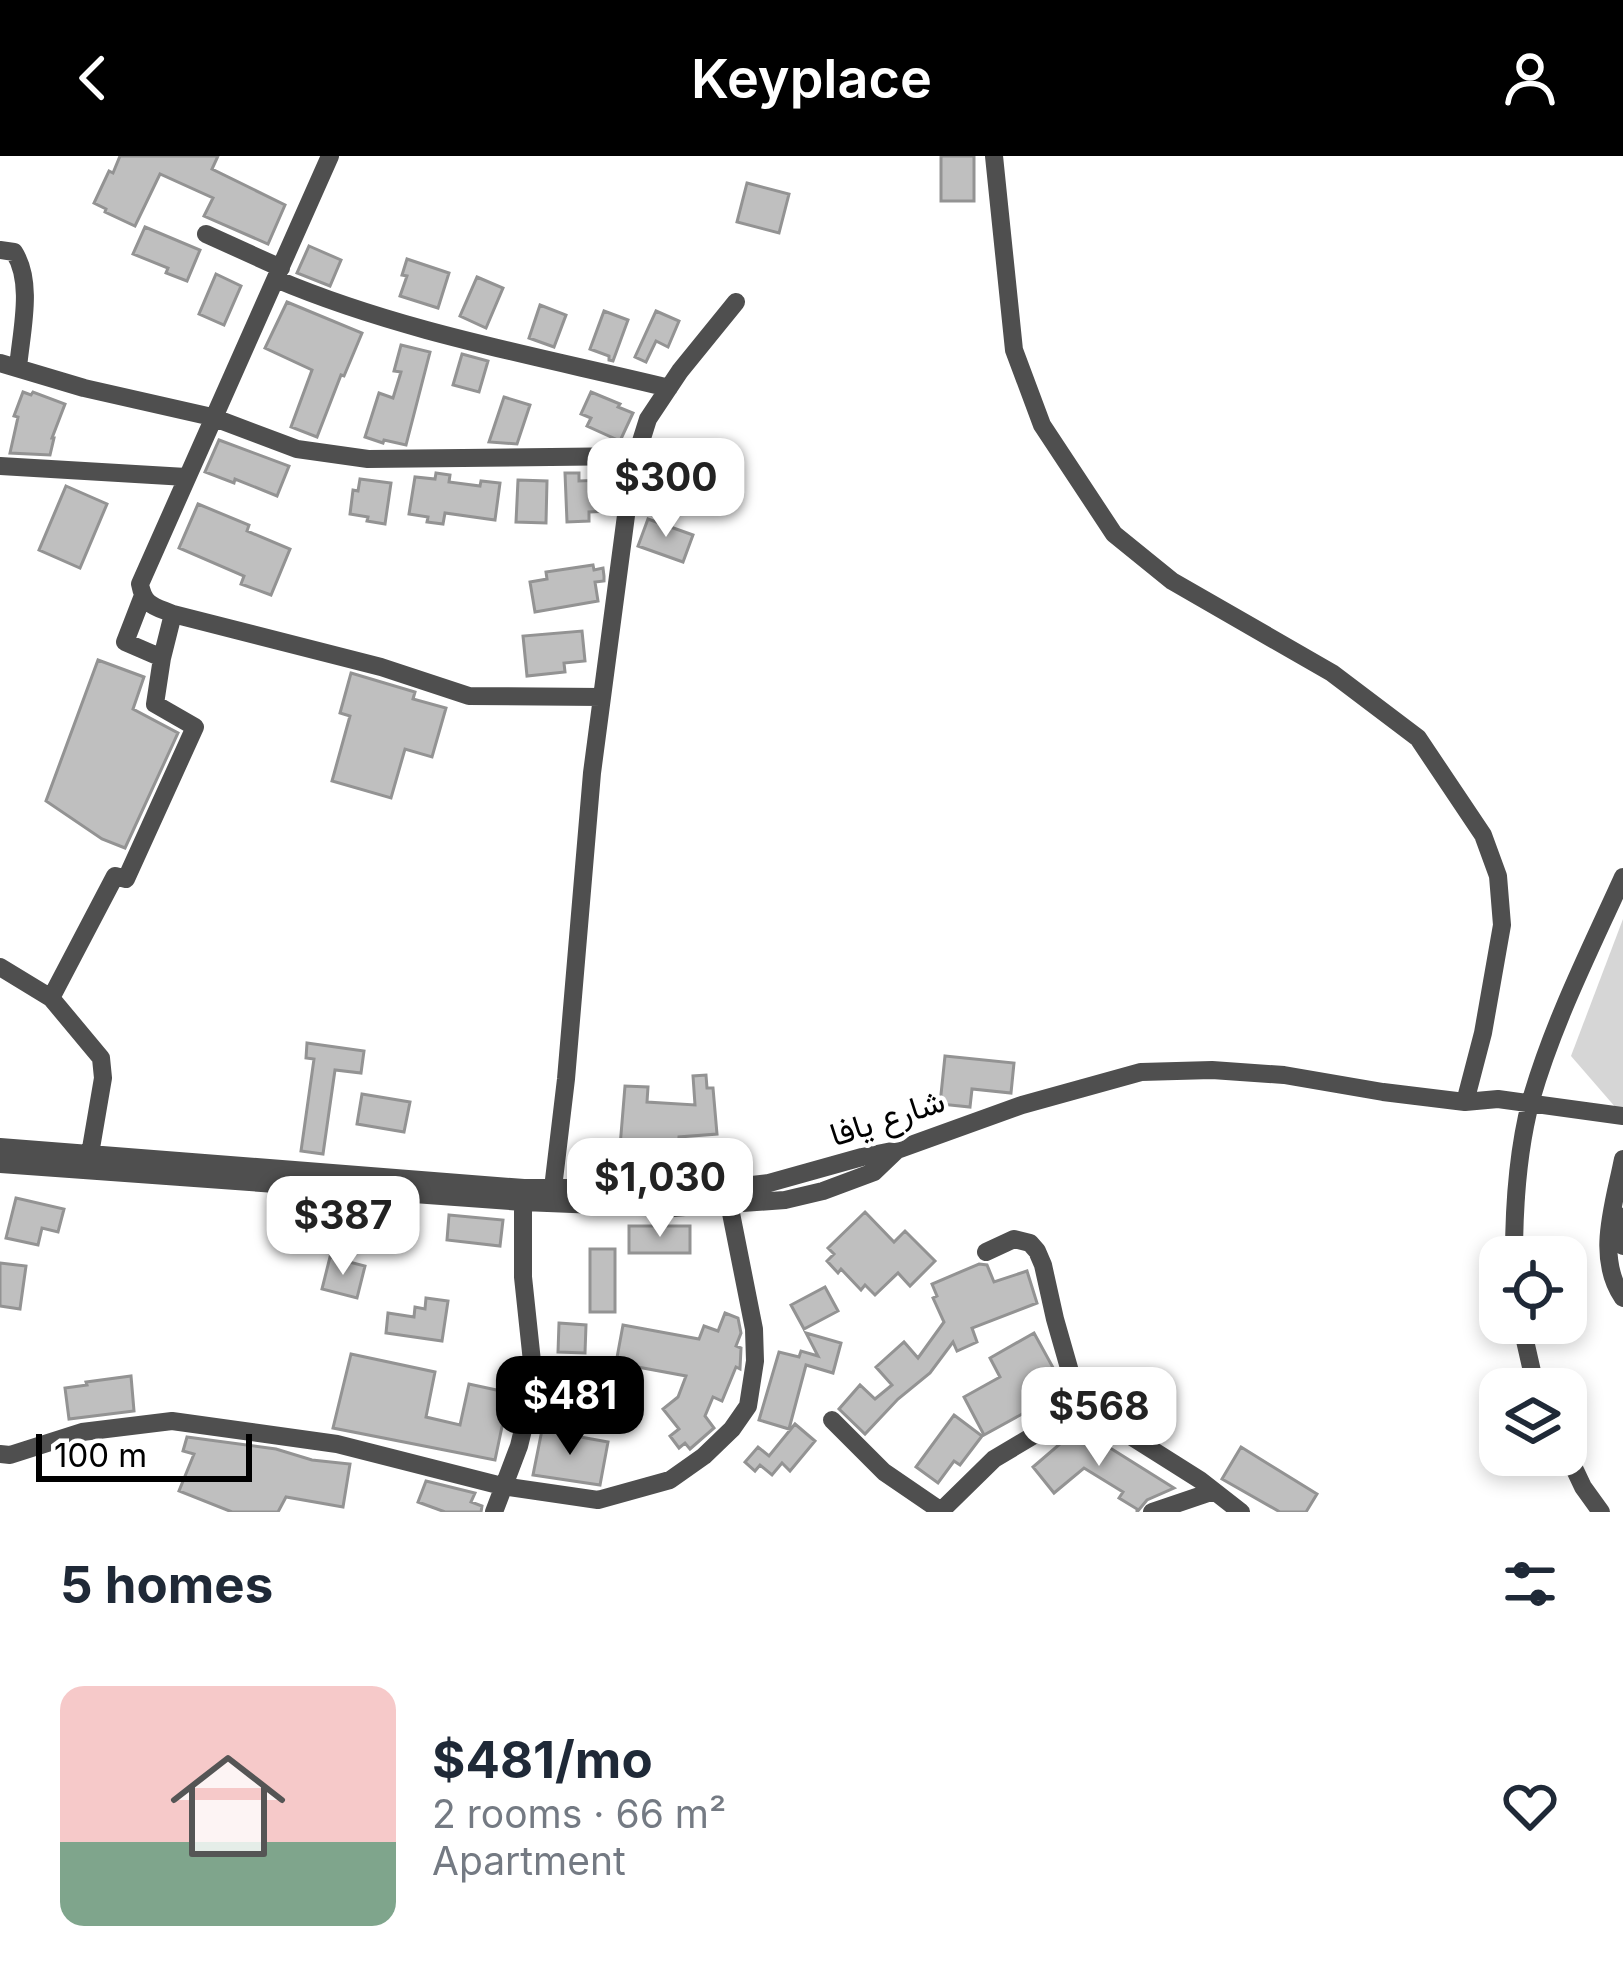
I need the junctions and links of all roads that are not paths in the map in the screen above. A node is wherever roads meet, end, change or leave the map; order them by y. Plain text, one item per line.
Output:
1 (329, 156) edge
2 (994, 156) edge
3 (206, 234) dead end
4 (0, 250) edge
5 (279, 273) junction
6 (736, 302) dead end
7 (9, 365) edge
8 (669, 388) junction
9 (212, 417) junction
10 (636, 456) junction
11 (0, 466) edge
12 (186, 477) junction
13 (142, 598) junction
14 (173, 614) junction
15 (162, 658) junction
16 (602, 697) junction
17 (1623, 877) edge
18 (0, 967) edge
19 (51, 998) junction
20 (1465, 1102) junction
21 (1530, 1103) junction
22 (1623, 1116) edge
23 (0, 1147) edge
24 (90, 1154) junction
25 (1623, 1159) edge
26 (0, 1164) edge
27 (553, 1188) junction
28 (728, 1197) junction
29 (524, 1202) junction
30 (1615, 1210) junction
31 (1514, 1236) edge
32 (1623, 1246) edge
33 (986, 1252) dead end
34 (1623, 1298) edge
35 (1083, 1417) junction
36 (832, 1420) dead end
37 (0, 1454) edge
38 (1578, 1476) edge
39 (502, 1486) junction
40 (1214, 1491) junction
41 (494, 1512) edge
42 (940, 1512) edge
43 (1152, 1512) edge
44 (1241, 1512) edge
45 (1601, 1512) edge

1 - 5 street
2 - 20 street
3 - 5 street
4 - 7 street
5 - 8 street
5 - 9 street
6 - 8 street
7 - 9 street
8 - 10 street
9 - 10 street
9 - 12 street
10 - 16 street
11 - 12 street
12 - 13 street
13 - 14 street
13 - 15 street
14 - 15 street
14 - 16 street
15 - 19 street
16 - 27 street
17 - 21 street
18 - 19 street
19 - 24 street
20 - 21 street, شارع يافا
20 - 28 street, شارع يافا
21 - 22 street, شارع يافا
21 - 31 street
23 - 24 street, شارع يافا
24 - 27 street, شارع يافا
25 - 30 street
26 - 29 street
27 - 28 street, شارع يافا
28 - 29 street
28 - 39 street
29 - 39 street
30 - 32 street
30 - 34 street
33 - 35 street
35 - 40 street
35 - 42 street
36 - 42 street
37 - 39 street
38 - 45 street
39 - 41 street
40 - 43 street
40 - 44 street

